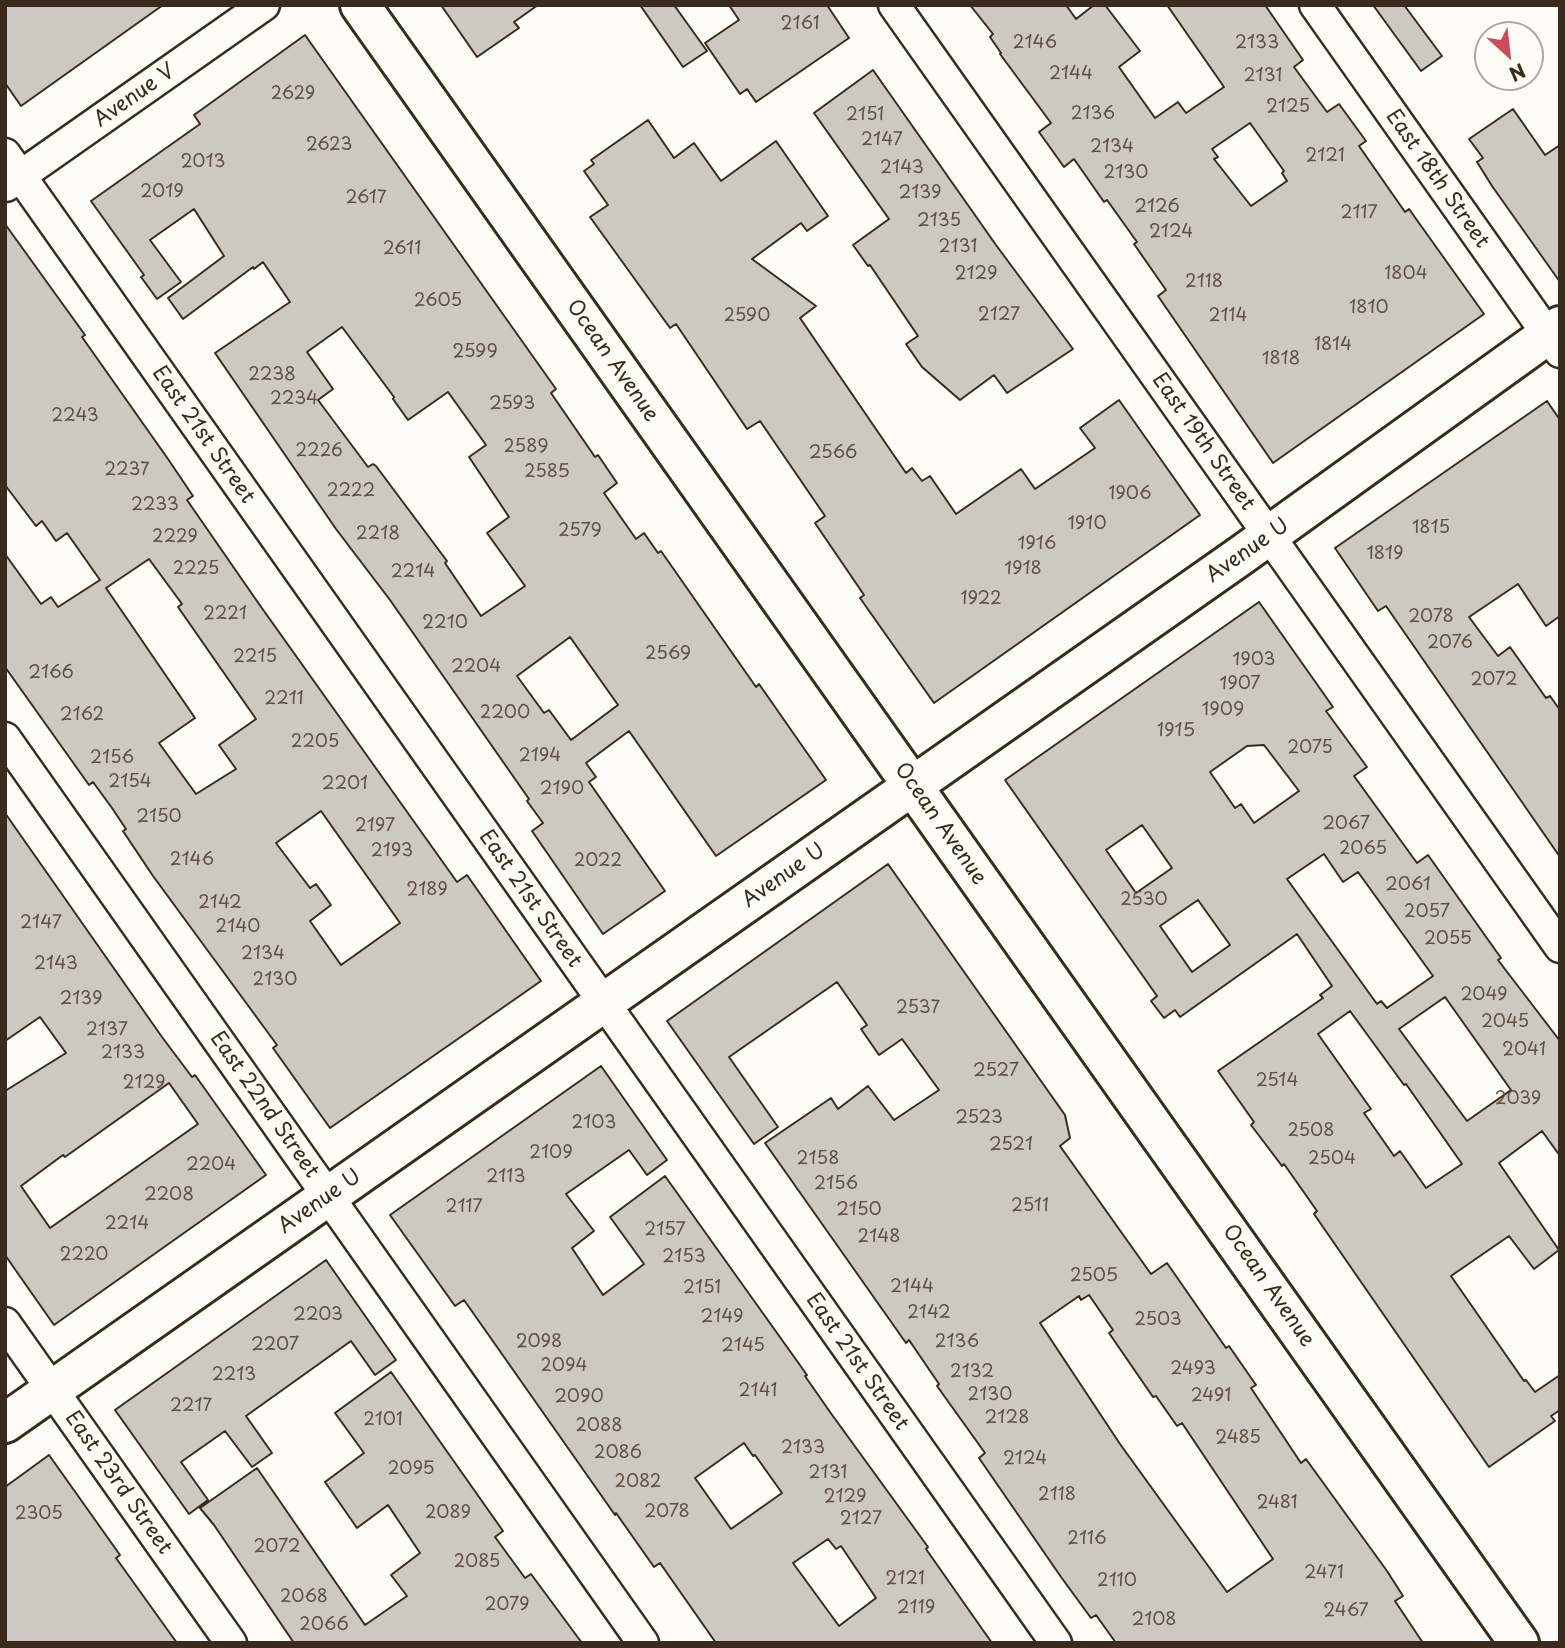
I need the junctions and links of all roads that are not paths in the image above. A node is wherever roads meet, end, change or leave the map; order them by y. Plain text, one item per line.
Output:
1 (264, 5) edge
2 (359, 5) edge
3 (894, 5) edge
4 (1315, 5) edge
5 (10, 172) edge
6 (1556, 338) edge
7 (1269, 536) junction
8 (5, 738) edge
9 (914, 786) junction
10 (1560, 947) edge
11 (603, 1001) junction
12 (328, 1196) junction
13 (5, 1323) edge
14 (52, 1389) junction
15 (5, 1423) edge
16 (231, 1643) edge
17 (643, 1643) edge
18 (1056, 1643) edge
19 (1520, 1643) edge

1 - 5 street, Avenue V
2 - 9 main road, Ocean Avenue
3 - 7 street, East 19th Street
4 - 6 street, East 18th Street
5 - 11 street, East 21st Street
6 - 7 main road, Avenue U
7 - 9 main road, Avenue U
7 - 10 street, East 19th Street
8 - 12 street, East 22nd Street
9 - 11 main road, Avenue U
9 - 19 main road, Ocean Avenue
11 - 12 main road, Avenue U
11 - 18 street, East 21st Street
12 - 14 main road, Avenue U
12 - 17 street, East 22nd Street
13 - 14 street, East 23rd Street
14 - 15 main road, Avenue U
14 - 16 street, East 23rd Street

